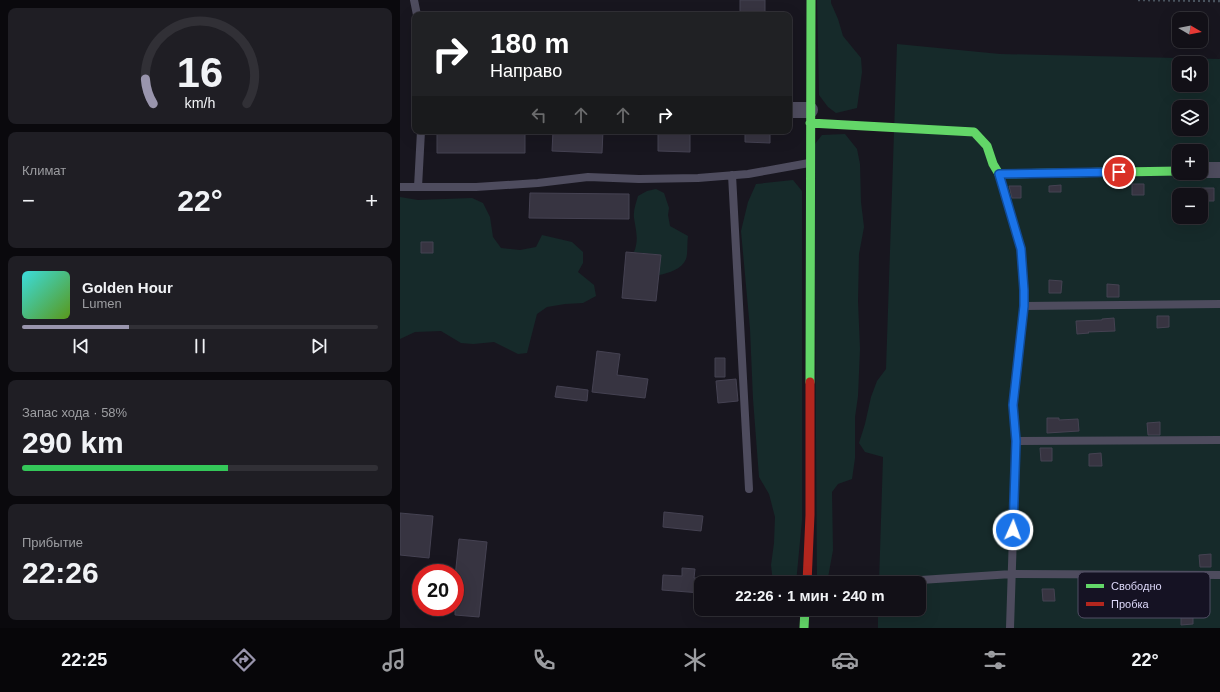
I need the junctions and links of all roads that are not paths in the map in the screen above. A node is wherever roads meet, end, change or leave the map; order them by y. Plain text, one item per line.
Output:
1 (414, 0) edge
2 (811, 0) edge
3 (416, 12) edge
4 (792, 111) edge
5 (810, 117) junction
6 (421, 134) edge
7 (810, 163) junction
8 (1208, 170) edge
9 (1220, 170) edge
10 (1172, 171) edge
11 (999, 174) junction
12 (732, 175) junction
13 (400, 187) edge
14 (418, 187) junction
15 (1220, 304) edge
16 (1024, 306) junction
17 (1220, 440) edge
18 (1016, 441) junction
19 (749, 489) dead end
20 (1012, 574) junction
21 (1078, 574) edge
22 (1210, 575) edge
23 (1220, 575) edge
24 (807, 576) edge
25 (926, 580) edge
26 (805, 616) edge
27 (804, 628) edge
28 (1010, 628) edge

1 - 3 lane
2 - 5 street
4 - 5 street
5 - 7 street
5 - 11 street
6 - 14 lane
7 - 12 lane
7 - 24 street
8 - 9 street
10 - 11 street
11 - 16 lane
12 - 14 lane
12 - 19 lane
13 - 14 lane
15 - 16 lane
16 - 18 lane
17 - 18 lane
18 - 20 lane
20 - 21 lane
20 - 25 lane
20 - 28 lane
22 - 23 lane
26 - 27 street

